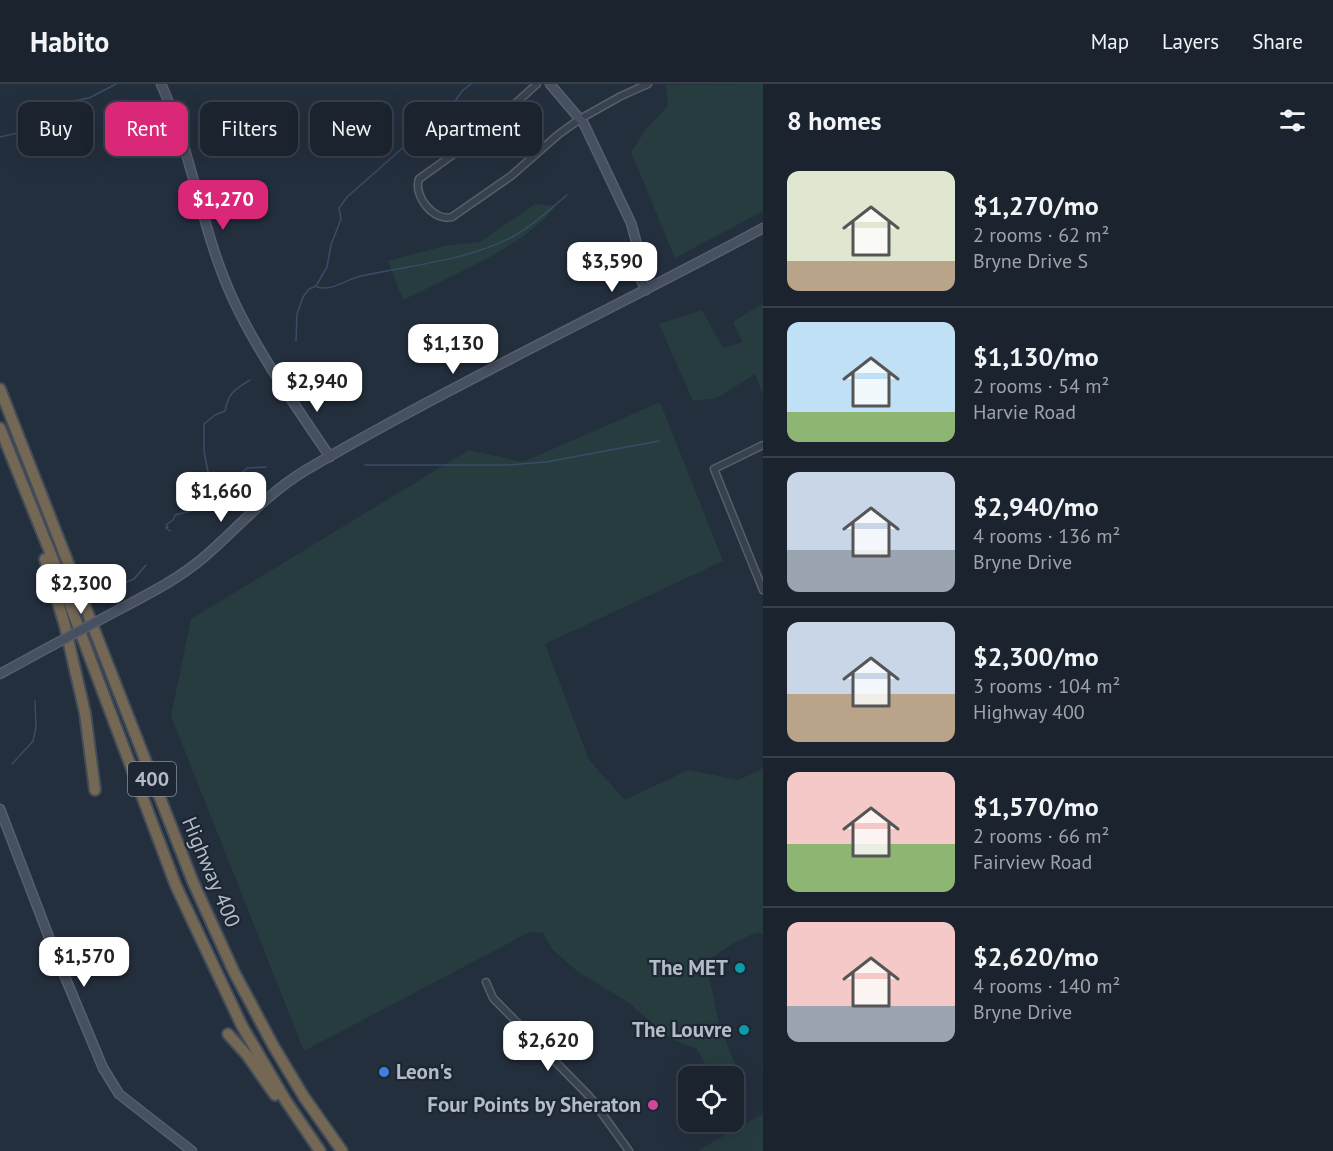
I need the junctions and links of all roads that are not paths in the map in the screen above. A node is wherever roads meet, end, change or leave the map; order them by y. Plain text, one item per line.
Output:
1 (161, 84) edge
2 (537, 84) edge
3 (550, 84) edge
4 (648, 84) edge
5 (580, 119) junction
6 (763, 228) edge
7 (646, 290) junction
8 (0, 389) edge
9 (0, 428) edge
10 (763, 445) edge
11 (330, 457) junction
12 (30, 504) junction
13 (763, 590) edge
14 (0, 674) edge
15 (95, 790) dead end
16 (0, 809) edge
17 (486, 982) dead end
18 (228, 1034) dead end
19 (306, 1131) junction
20 (192, 1151) edge
21 (320, 1151) edge
22 (342, 1151) edge
23 (629, 1151) edge

1 - 11 street
2 - 5 street
3 - 5 street
4 - 5 street
5 - 7 street
6 - 7 street
7 - 11 street
8 - 22 highway, Highway 400 / 400
9 - 12 highway, Highway 400 / 400
10 - 13 street
11 - 14 street, bridge
12 - 15 highway
12 - 19 highway, Highway 400 / 400
16 - 20 street
17 - 23 street
18 - 19 highway
19 - 21 highway, Highway 400 / 400

